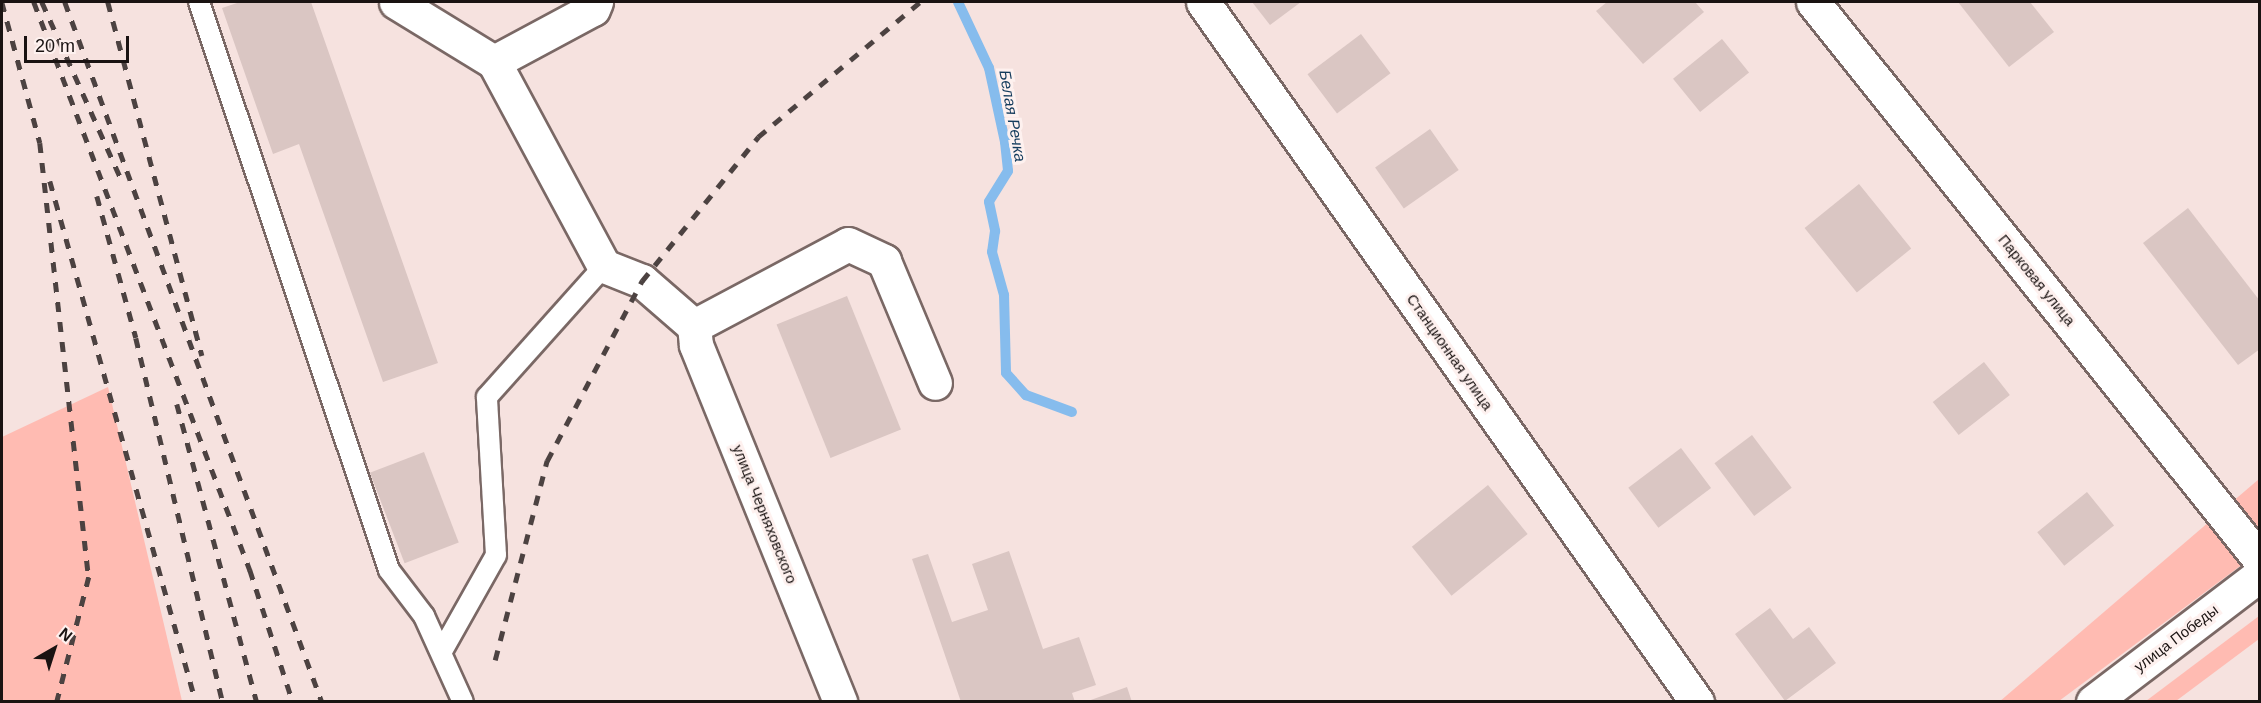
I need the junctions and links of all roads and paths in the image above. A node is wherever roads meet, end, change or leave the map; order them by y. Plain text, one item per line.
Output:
1 (199, 2) edge
2 (396, 2) edge
3 (596, 2) edge
4 (1203, 2) edge
5 (1814, 2) edge
6 (494, 62) junction
7 (604, 266) junction
8 (694, 326) junction
9 (935, 383) dead end
10 (2259, 560) edge
11 (2259, 575) edge
12 (442, 651) junction
13 (462, 702) edge
14 (840, 702) edge
15 (1697, 702) edge
16 (2092, 702) edge

1 - 12 lane
2 - 6 street
3 - 6 street
4 - 15 street, Станционная улица
5 - 10 street, Парковая улица
6 - 7 street
7 - 8 street
7 - 12 lane
8 - 9 street
8 - 14 street, улица Черняховского
11 - 16 street, улица Победы
12 - 13 lane

